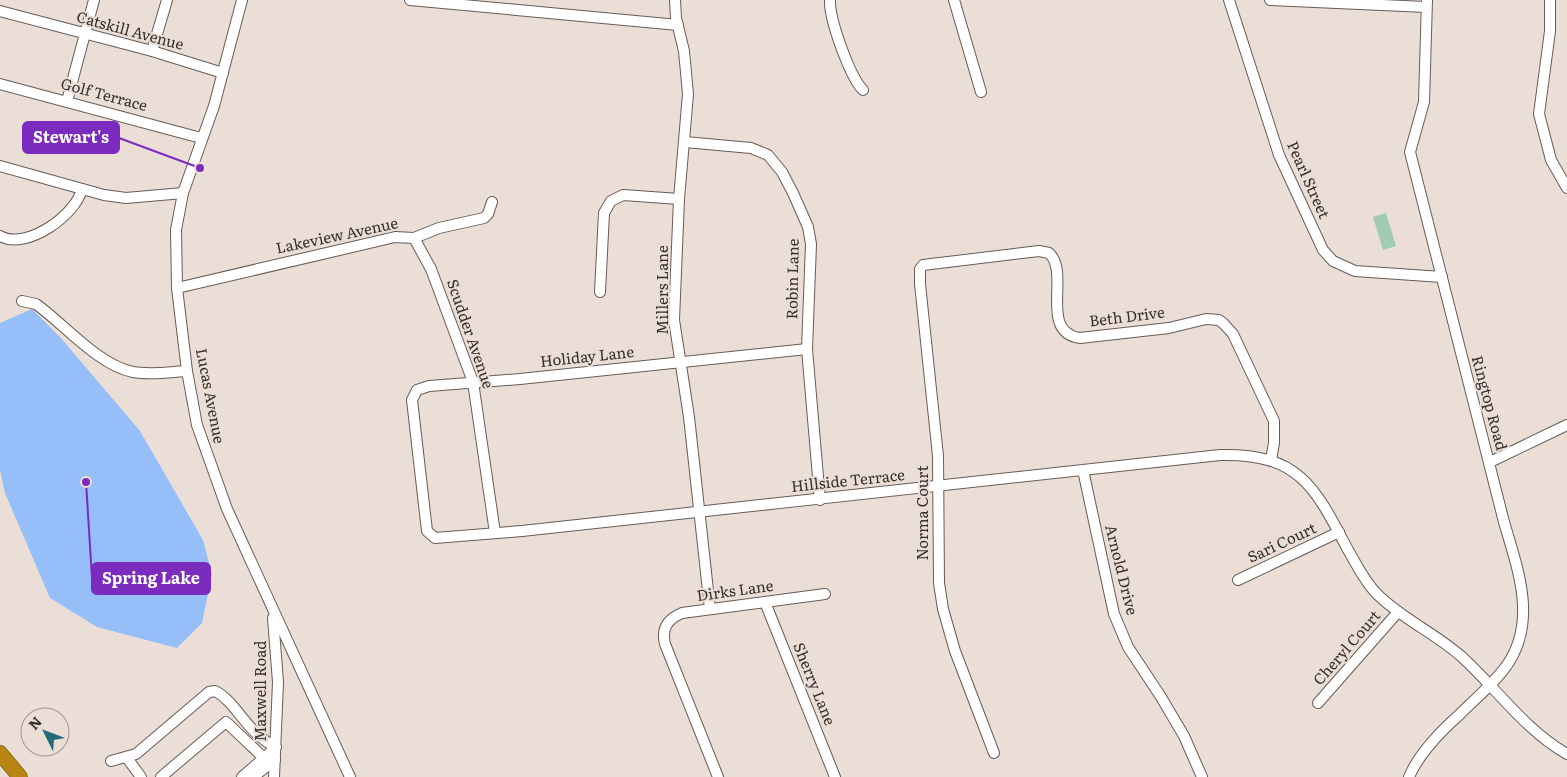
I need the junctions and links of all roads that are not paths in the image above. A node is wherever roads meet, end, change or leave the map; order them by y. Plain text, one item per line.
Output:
1 (94, 0) edge
2 (167, 0) edge
3 (242, 0) edge
4 (410, 0) edge
5 (675, 0) edge
6 (830, 0) edge
7 (954, 0) edge
8 (1229, 0) edge
9 (1270, 0) edge
10 (1550, 0) edge
11 (1427, 4) edge
12 (0, 11) edge
13 (678, 25) junction
14 (85, 33) junction
15 (152, 51) junction
16 (223, 73) junction
17 (0, 84) edge
18 (863, 90) dead end
19 (981, 92) dead end
20 (67, 101) junction
21 (201, 138) junction
22 (685, 142) junction
23 (0, 166) edge
24 (1567, 188) edge
25 (82, 189) junction
26 (183, 193) junction
27 (679, 199) junction
28 (492, 202) dead end
29 (0, 236) edge
30 (414, 238) junction
31 (923, 265) joint
32 (1442, 277) junction
33 (178, 288) junction
34 (600, 292) dead end
35 (22, 301) dead end
36 (807, 349) junction
37 (681, 363) junction
38 (187, 371) junction
39 (473, 382) junction
40 (1567, 425) edge
41 (1271, 460) junction
42 (1490, 462) junction
43 (1083, 470) junction
44 (939, 487) junction
45 (820, 500) junction
46 (698, 512) junction
47 (1339, 532) junction
48 (495, 533) junction
49 (429, 535) joint
50 (1238, 580) dead end
51 (825, 594) dead end
52 (765, 602) junction
53 (270, 605) junction
54 (710, 609) junction
55 (1398, 612) junction
56 (1489, 684) junction
57 (1318, 704) dead end
58 (276, 747) junction
59 (0, 753) edge
60 (994, 753) dead end
61 (1567, 754) edge
62 (127, 758) junction
63 (264, 758) junction
64 (111, 760) dead end
65 (275, 760) junction
66 (20, 777) edge
67 (141, 777) edge
68 (161, 777) edge
69 (242, 777) edge
70 (253, 777) edge
71 (274, 777) edge
72 (350, 777) edge
73 (718, 777) edge
74 (834, 777) edge
75 (1202, 777) edge
76 (1409, 777) edge

1 - 14 street
2 - 15 street
3 - 16 street, Lucas Avenue
4 - 13 street
5 - 13 street, Millers Lane
6 - 18 street
7 - 19 street
8 - 32 street, Pearl Street
9 - 11 street
10 - 24 street
11 - 32 street, Ringtop Road
12 - 14 street, Catskill Avenue
13 - 22 street, Millers Lane
14 - 15 street, Catskill Avenue
14 - 20 street
15 - 16 street, Catskill Avenue
16 - 21 street, Lucas Avenue
17 - 20 street, Golf Terrace
20 - 21 street, Golf Terrace
21 - 26 street, Lucas Avenue
22 - 27 street, Millers Lane
22 - 36 street, Robin Lane
23 - 25 street
25 - 26 street
25 - 29 street
26 - 33 street, Lucas Avenue
27 - 34 street
27 - 37 street, Millers Lane
28 - 30 street, Lakeview Avenue
30 - 33 street, Lakeview Avenue
30 - 39 street, Scudder Avenue
31 - 41 street, Beth Drive
31 - 44 street, Norma Court
32 - 42 street, Ringtop Road
33 - 38 street, Lucas Avenue
35 - 38 street
36 - 37 street, Holiday Lane
36 - 45 street, Robin Lane
37 - 39 street, Holiday Lane
37 - 46 street, Millers Lane
38 - 53 street, Lucas Avenue
39 - 48 street, Scudder Avenue
39 - 49 street, Holiday Lane
40 - 42 street
41 - 43 street, Hillside Terrace
41 - 47 street, Hillside Terrace
42 - 56 street, Ringtop Road
43 - 44 street, Hillside Terrace
43 - 75 street, Arnold Drive
44 - 45 street, Hillside Terrace
44 - 60 street, Norma Court
45 - 46 street, Hillside Terrace
46 - 48 street, Hillside Terrace
46 - 54 street, Millers Lane
47 - 50 street, Sari Court
47 - 55 street, Hillside Terrace
48 - 49 street, Hillside Terrace
51 - 52 street, Dirks Lane
52 - 54 street, Dirks Lane
52 - 74 street, Sherry Lane
53 - 58 street, Maxwell Road
53 - 72 street, Lucas Avenue
54 - 73 street, Dirks Lane
55 - 56 street, Hillside Terrace
55 - 57 street, Cheryl Court
56 - 61 street, Hillside Terrace
56 - 76 street, Ringtop Road
58 - 62 street
58 - 63 street
58 - 65 street, Maxwell Road
59 - 66 highway
62 - 64 street
62 - 67 street
63 - 68 street
63 - 69 street
65 - 70 street
65 - 71 street, Maxwell Road

